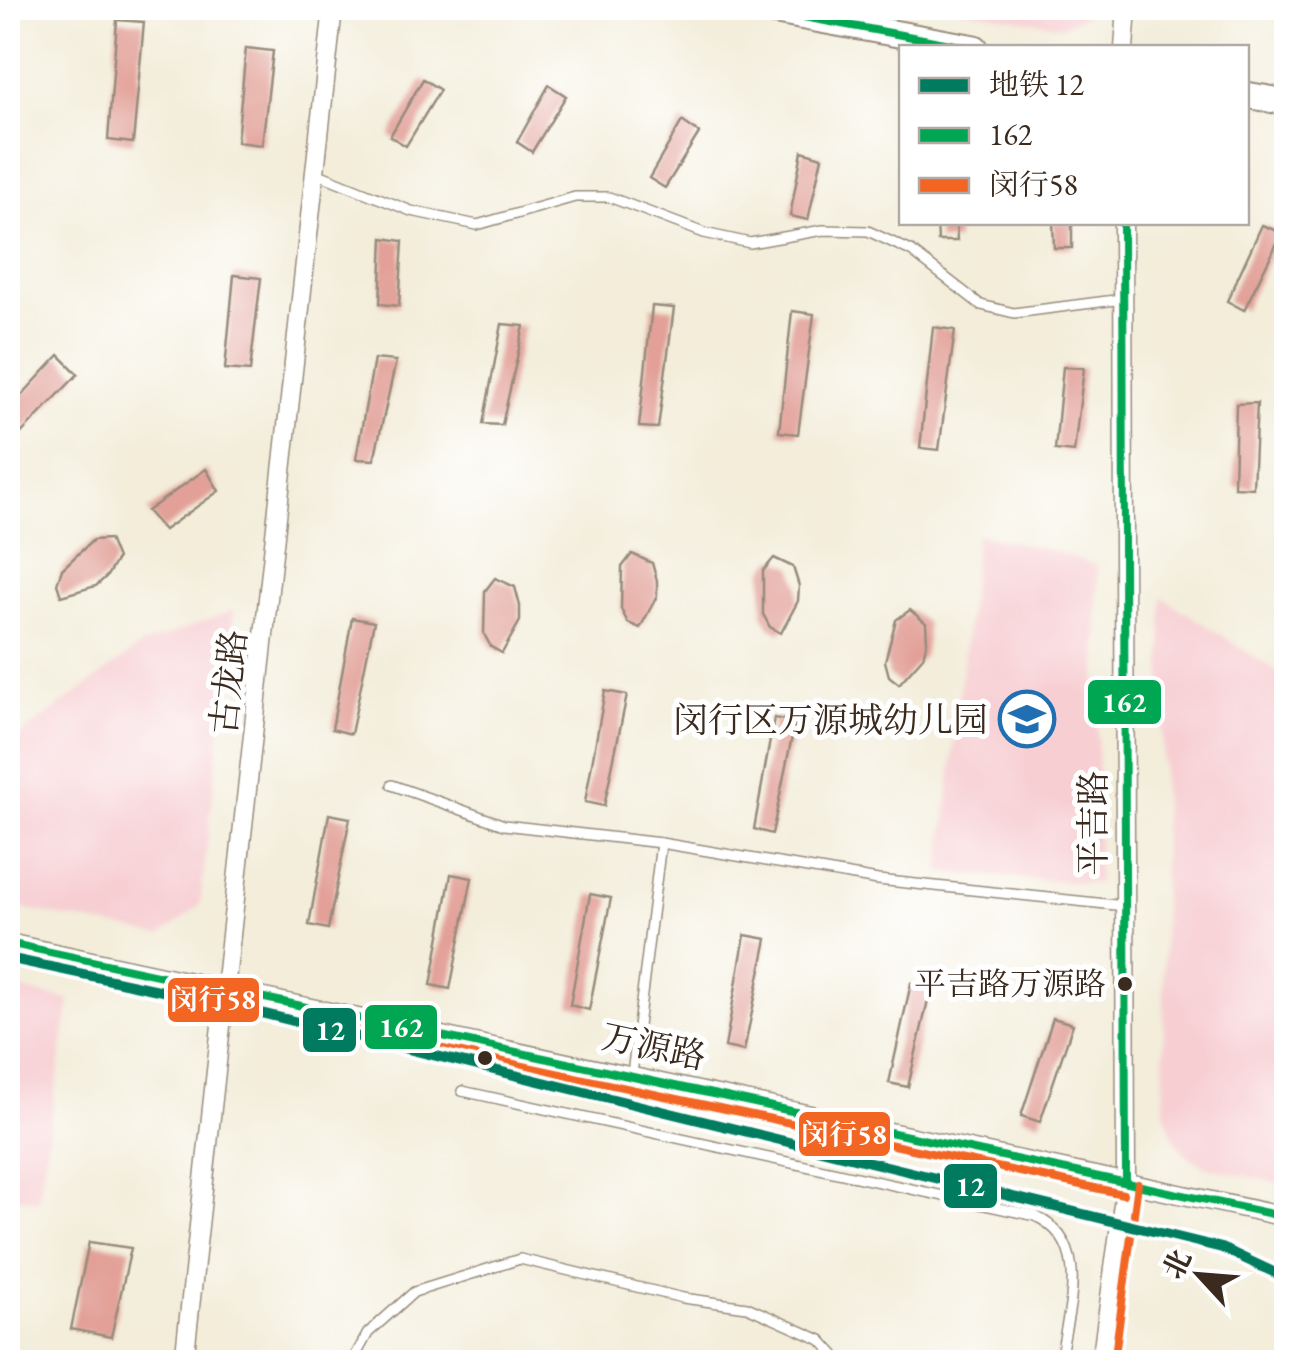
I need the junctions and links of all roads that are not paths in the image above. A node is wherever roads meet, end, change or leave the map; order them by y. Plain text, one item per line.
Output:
1 (333, 8) edge
2 (755, 8) edge
3 (1127, 8) edge
4 (958, 45) edge
5 (1124, 45) edge
6 (1249, 96) edge
7 (1286, 102) edge
8 (316, 173) junction
9 (1123, 225) edge
10 (1123, 299) junction
11 (392, 785) dead end
12 (662, 843) junction
13 (1125, 906) junction
14 (8, 943) edge
15 (228, 988) junction
16 (632, 1074) junction
17 (462, 1091) dead end
18 (1126, 1182) junction
19 (1286, 1217) edge
20 (184, 1362) edge
21 (352, 1362) edge
22 (841, 1362) edge
23 (1060, 1362) edge
24 (1101, 1362) edge

1 - 8 street, 古龙路
2 - 4 main road
3 - 5 street
6 - 7 main road
8 - 10 lane
8 - 15 street, 古龙路
9 - 10 street, 平吉路
10 - 13 street, 平吉路
11 - 12 lane
12 - 13 lane
12 - 16 lane
13 - 18 street, 平吉路
14 - 15 street, 万源路
15 - 16 street, 万源路
15 - 20 street, 古龙路
16 - 18 street, 万源路
17 - 23 lane
18 - 19 street, 万源路
18 - 24 street, 平吉路
21 - 22 lane

